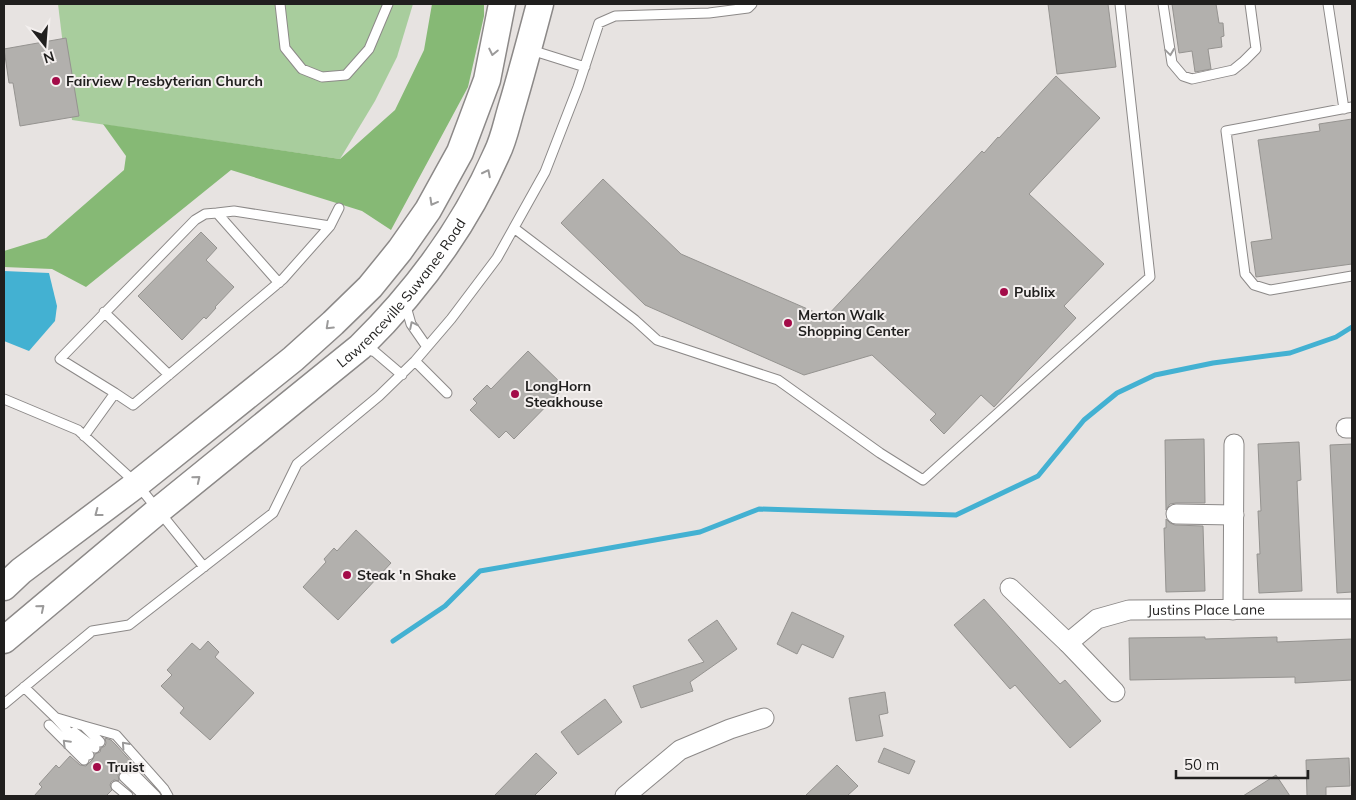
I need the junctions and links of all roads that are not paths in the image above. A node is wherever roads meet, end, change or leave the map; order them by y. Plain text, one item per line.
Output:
1 (280, 4) edge
2 (388, 4) edge
3 (502, 4) edge
4 (540, 4) edge
5 (752, 4) edge
6 (1120, 4) edge
7 (1163, 4) edge
8 (1250, 4) edge
9 (1328, 4) edge
10 (528, 49) junction
11 (585, 67) junction
12 (1348, 108) edge
13 (339, 208) dead end
14 (217, 213) junction
15 (330, 226) junction
16 (514, 228) junction
17 (1352, 276) edge
18 (279, 283) junction
19 (404, 300) junction
20 (104, 312) junction
21 (360, 347) junction
22 (426, 347) junction
23 (415, 361) junction
24 (169, 375) junction
25 (402, 375) junction
26 (114, 393) junction
27 (447, 393) dead end
28 (4, 399) edge
29 (84, 436) junction
30 (1234, 444) dead end
31 (137, 484) junction
32 (159, 510) junction
33 (1176, 514) dead end
34 (1234, 514) junction
35 (204, 567) junction
36 (4, 587) edge
37 (1010, 588) dead end
38 (1352, 609) edge
39 (1233, 610) junction
40 (4, 640) edge
41 (1068, 643) junction
42 (24, 687) junction
43 (1115, 692) dead end
44 (4, 704) edge
45 (56, 718) junction
46 (764, 718) dead end
47 (49, 725) dead end
48 (84, 726) junction
49 (92, 751) junction
50 (122, 778) junction
51 (128, 796) edge
52 (138, 796) edge
53 (144, 796) edge
54 (156, 796) edge
55 (168, 796) edge
56 (625, 796) edge

1 - 2 lane
3 -> 31 main road, Lawrenceville Suwanee Road
4 - 10 main road, Lawrenceville Suwanee Road
5 - 11 lane
6 - 16 lane
7 -> 8 lane
9 - 12 lane
10 - 11 lane
19 -> 10 main road, Lawrenceville Suwanee Road
11 - 16 lane
12 - 17 lane
13 - 15 lane
14 - 15 lane
14 - 18 lane
14 - 20 lane
15 - 18 lane
16 - 22 lane
18 - 24 lane
19 - 21 main road, Lawrenceville Suwanee Road
22 -> 19 lane
20 - 24 lane
20 - 26 lane
21 - 25 lane
32 -> 21 main road, Lawrenceville Suwanee Road
22 - 23 lane
23 - 25 lane
23 - 27 lane
24 - 26 lane
25 - 35 lane
26 - 29 lane
28 - 29 lane
29 - 31 lane
30 - 34 street
31 - 32 lane
31 -> 36 main road, Lawrenceville Suwanee Road
32 - 35 lane
40 -> 32 main road, Lawrenceville Suwanee Road
33 - 34 street
34 - 39 street
35 - 42 lane
37 - 41 street
38 - 39 street, Justins Place Lane
39 - 41 street, Justins Place Lane
41 - 43 street
42 - 44 lane
42 - 45 lane
45 - 48 lane
45 - 49 lane
46 - 56 street
49 -> 47 lane
48 - 49 lane
55 -> 48 lane
50 - 51 lane
50 - 52 lane
50 - 53 lane
50 - 54 lane

